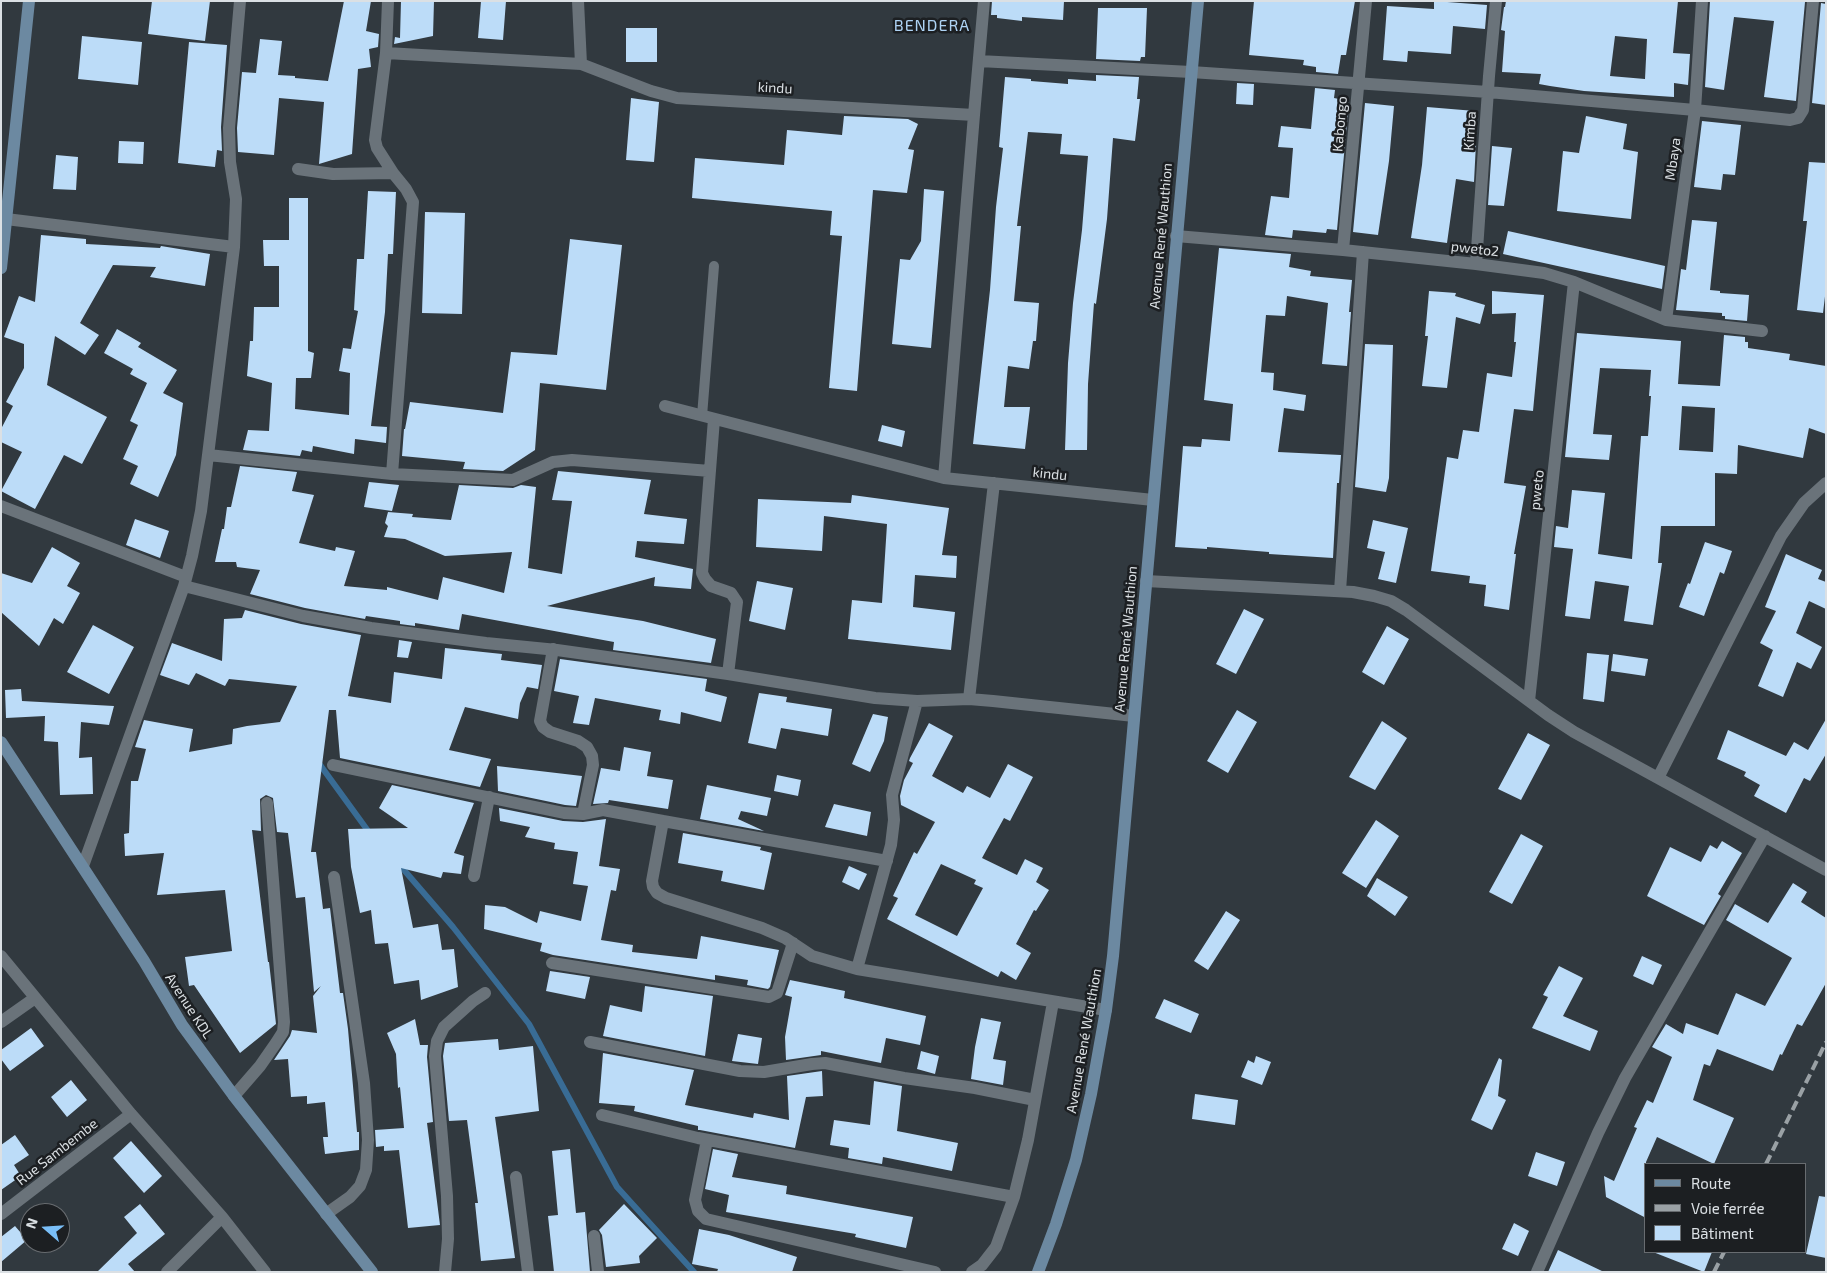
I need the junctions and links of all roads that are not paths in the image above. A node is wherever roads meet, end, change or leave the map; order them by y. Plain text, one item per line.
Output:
1 (29, 1) edge
2 (240, 1) edge
3 (388, 1) edge
4 (578, 1) edge
5 (984, 1) edge
6 (1198, 1) edge
7 (1366, 1) edge
8 (1496, 1) edge
9 (1702, 1) edge
10 (1813, 1) edge
11 (386, 53) junction
12 (979, 61) junction
13 (581, 64) junction
14 (1191, 72) junction
15 (1359, 84) junction
16 (1488, 92) junction
17 (1695, 110) junction
18 (974, 114) junction
19 (298, 169) dead end
20 (393, 173) junction
21 (6, 219) junction
22 (1176, 236) junction
23 (234, 247) junction
24 (1343, 250) junction
25 (1363, 252) junction
26 (1476, 264) junction
27 (714, 266) dead end
28 (1, 268) edge
29 (1574, 282) junction
30 (1666, 320) junction
31 (1762, 331) dead end
32 (665, 406) dead end
33 (708, 418) junction
34 (208, 455) junction
35 (710, 471) junction
36 (392, 474) junction
37 (944, 478) junction
38 (994, 483) junction
39 (1826, 483) edge
40 (1153, 500) junction
41 (1, 506) edge
42 (185, 581) junction
43 (1146, 581) junction
44 (1340, 592) junction
45 (553, 650) junction
46 (728, 674) junction
47 (969, 699) junction
48 (917, 701) junction
49 (1529, 701) junction
50 (1134, 716) junction
51 (1, 742) edge
52 (332, 765) dead end
53 (1658, 778) junction
54 (490, 797) junction
55 (267, 803) dead end
56 (583, 814) junction
57 (663, 821) junction
58 (1765, 836) junction
59 (887, 861) junction
60 (83, 866) junction
61 (1826, 870) edge
62 (334, 876) dead end
63 (474, 876) dead end
64 (793, 943) junction
65 (1, 956) edge
66 (552, 963) dead end
67 (857, 969) junction
68 (485, 993) dead end
69 (35, 998) junction
70 (1052, 1002) junction
71 (1106, 1010) junction
72 (1, 1022) edge
73 (590, 1042) dead end
74 (234, 1096) junction
75 (1035, 1100) junction
76 (131, 1114) junction
77 (602, 1115) dead end
78 (707, 1140) junction
79 (516, 1178) dead end
80 (1014, 1197) junction
81 (1, 1214) edge
82 (326, 1214) junction
83 (222, 1217) junction
84 (594, 1236) dead end
85 (167, 1272) edge
86 (265, 1272) edge
87 (372, 1272) edge
88 (445, 1272) edge
89 (528, 1272) edge
90 (598, 1272) edge
91 (935, 1272) edge
92 (972, 1272) edge
93 (1038, 1272) edge
94 (1537, 1272) edge

1 - 21 street
2 - 23 street
3 - 11 street
4 - 13 street
5 - 12 street
6 - 14 street, Avenue René Wauthion
7 - 15 street, Kabongo
8 - 16 street, Kimba
9 - 17 street, Mbaya
10 - 17 street
11 - 13 street, kindu
11 - 20 street
12 - 14 street
12 - 18 street
13 - 18 street, kindu
14 - 15 street
14 - 22 street, Avenue René Wauthion
15 - 16 street
15 - 24 street, Kabongo
16 - 17 street
16 - 26 street, Kimba
17 - 30 street, Mbaya
18 - 37 street
19 - 20 street
20 - 36 street
21 - 23 street
21 - 28 street
22 - 24 street, pweto2
22 - 40 street, Avenue René Wauthion
23 - 34 street
24 - 25 street, pweto2
25 - 26 street, pweto2
25 - 44 street
26 - 29 street, pweto2
27 - 33 lane
29 - 30 street, pweto2
29 - 49 street, pweto
30 - 31 street, pweto2
32 - 33 street, kindu
33 - 35 street
33 - 37 street, kindu
34 - 36 street
34 - 42 street
35 - 36 street
35 - 46 street
37 - 38 street, kindu
38 - 40 street, kindu
38 - 47 street
39 - 53 street
40 - 43 street, Avenue René Wauthion
41 - 42 street
42 - 45 street
42 - 60 street
43 - 44 street
43 - 50 street, Avenue René Wauthion
44 - 49 street
45 - 46 street
45 - 56 street
46 - 48 street
47 - 48 street
47 - 50 street
48 - 59 street
49 - 53 street
50 - 71 street, Avenue René Wauthion
51 - 60 street, Avenue KDL
52 - 54 street
53 - 58 street
54 - 56 street
54 - 63 street
55 - 74 street
56 - 57 street
57 - 59 street
57 - 64 street
58 - 61 street
58 - 94 street
59 - 67 street
60 - 74 street, Avenue KDL
62 - 82 street
64 - 66 street
64 - 67 street
65 - 69 street
67 - 70 street
68 - 88 street
69 - 72 street
69 - 76 street
70 - 71 street
70 - 75 street
71 - 93 street, Avenue René Wauthion
73 - 75 street
74 - 82 street, Avenue KDL
75 - 80 street
76 - 81 street, Rue Sambembe
76 - 83 street
77 - 78 street
78 - 80 street
78 - 91 street
79 - 89 street
80 - 92 street
82 - 87 street, Avenue KDL
83 - 85 street
83 - 86 street
84 - 90 street

